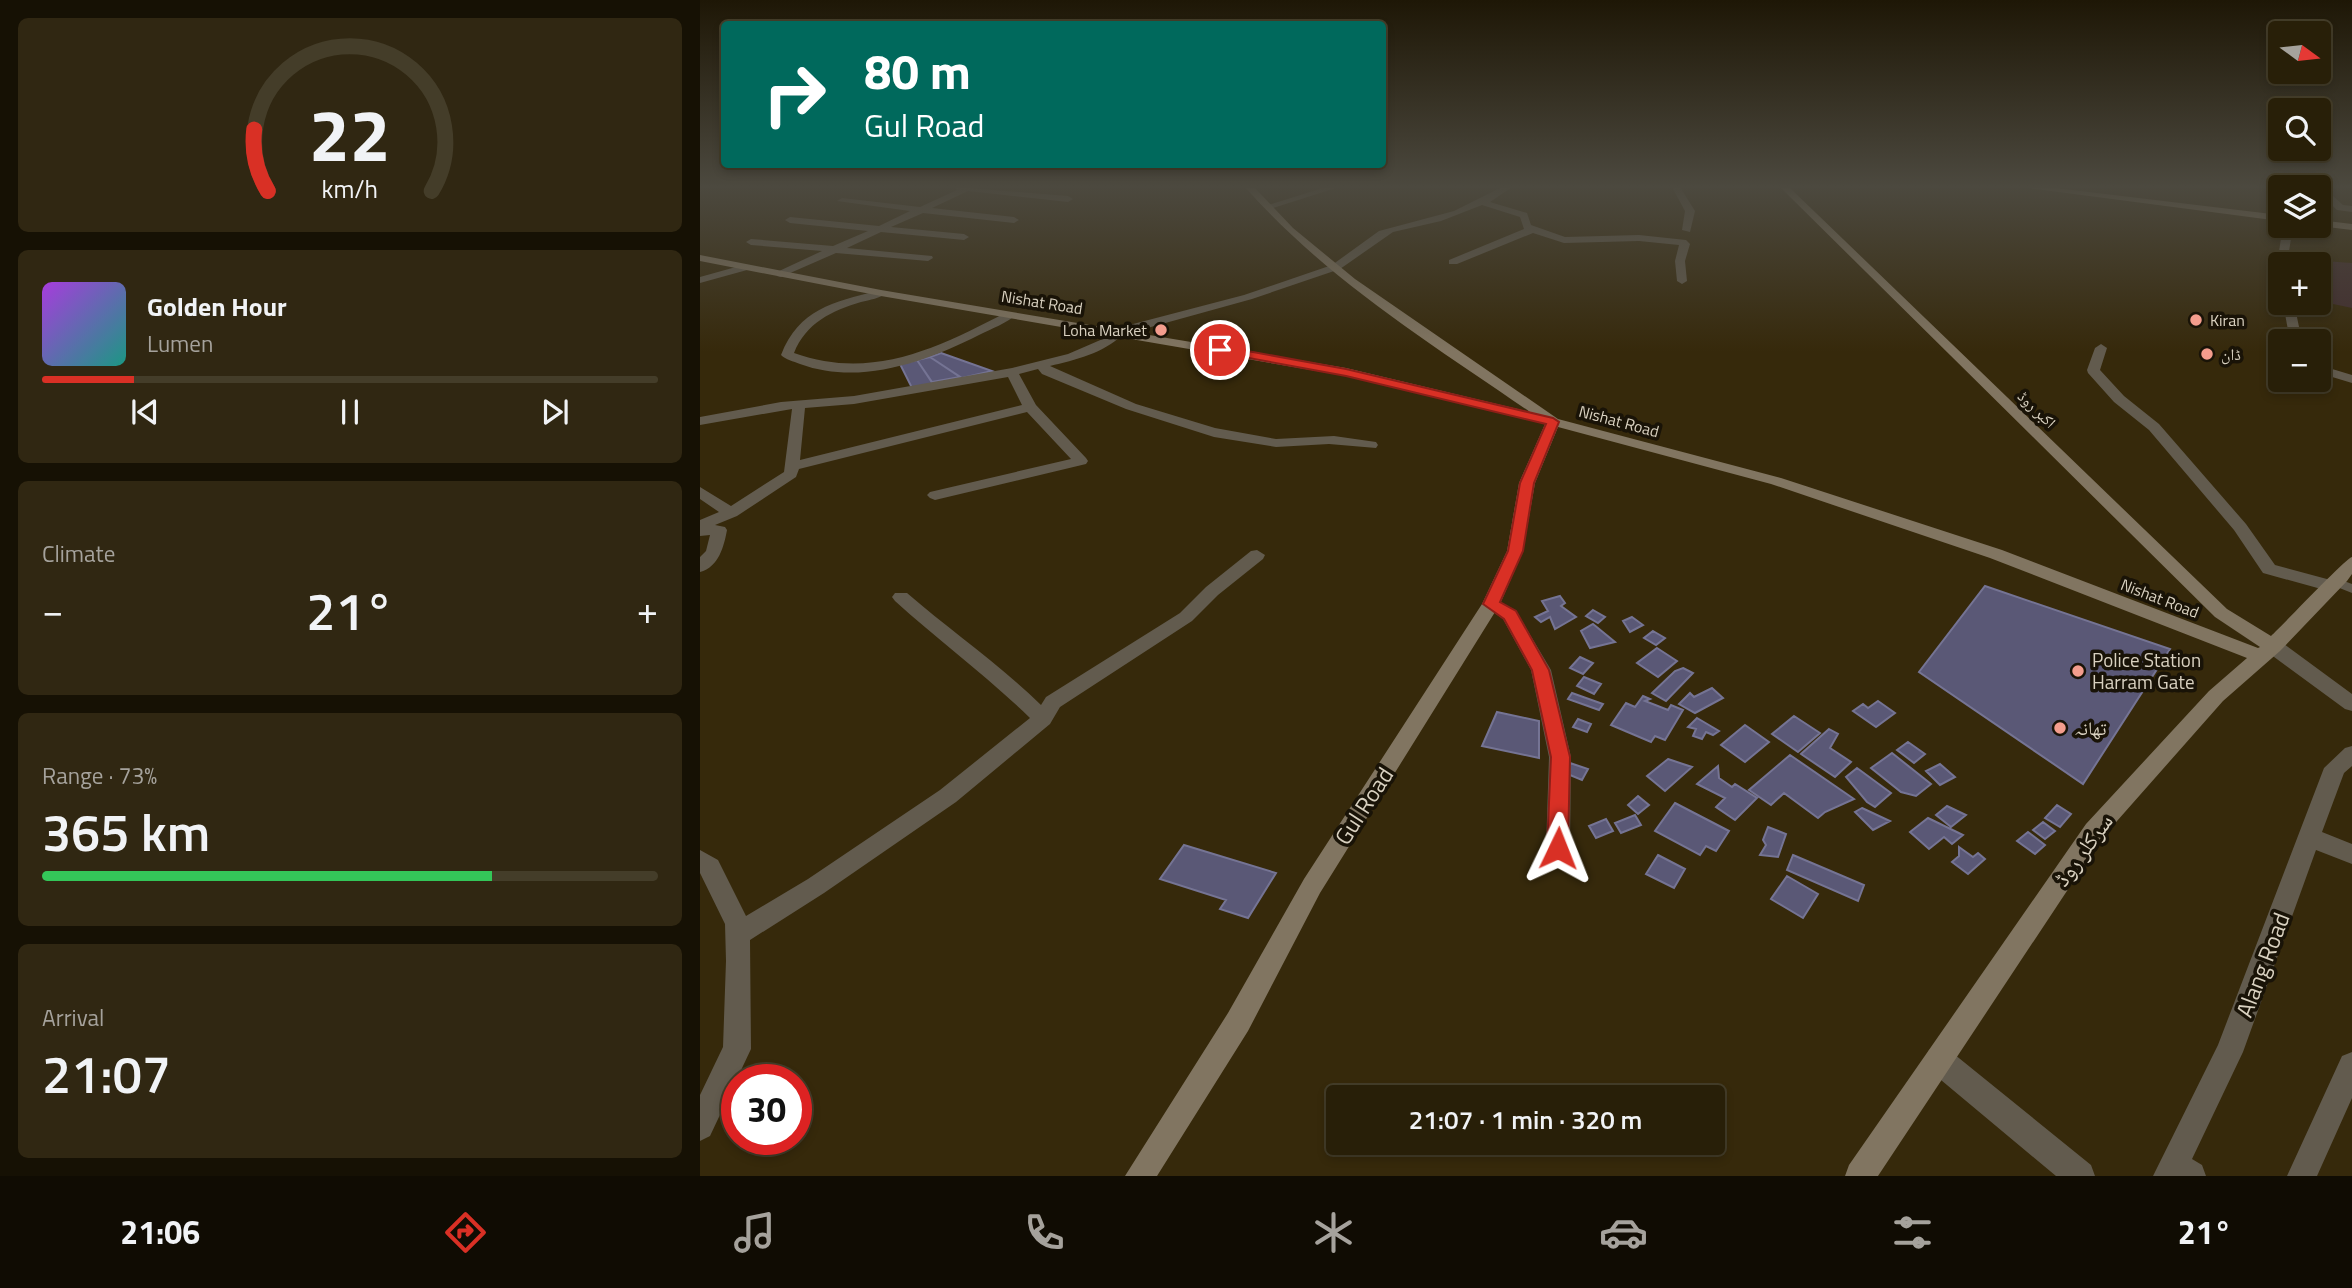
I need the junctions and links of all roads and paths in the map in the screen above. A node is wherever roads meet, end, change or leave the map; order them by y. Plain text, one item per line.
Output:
1 (751, 242) dead end
2 (847, 242) edge
3 (1305, 242) edge
4 (1367, 242) edge
5 (1501, 242) edge
6 (1681, 242) edge
7 (1840, 242) edge
8 (830, 250) junction
9 (700, 258) edge
10 (928, 258) dead end
11 (1453, 262) dead end
12 (1336, 267) junction
13 (743, 268) junction
14 (781, 274) junction
15 (700, 280) edge
16 (1682, 281) dead end
17 (881, 293) junction
18 (1011, 314) junction
19 (1118, 332) junction
20 (2101, 348) dead end
21 (1041, 365) junction
22 (1012, 372) junction
23 (2331, 373) edge
24 (2352, 379) edge
25 (799, 405) junction
26 (1030, 407) junction
27 (700, 421) edge
28 (1553, 422) junction
29 (1371, 445) dead end
30 (792, 466) junction
31 (700, 492) edge
32 (935, 495) dead end
33 (731, 513) junction
34 (700, 529) edge
35 (1257, 555) dead end
36 (2352, 562) edge
37 (700, 567) edge
38 (2340, 586) edge
39 (901, 597) dead end
40 (1491, 604) junction
41 (2266, 651) junction
42 (2352, 704) edge
43 (1043, 719) junction
44 (2352, 754) edge
45 (2311, 838) junction
46 (1558, 848) dead end
47 (2352, 854) edge
48 (700, 860) edge
49 (738, 934) junction
50 (1939, 1060) junction
51 (2352, 1066) edge
52 (700, 1126) edge
53 (2178, 1172) edge
54 (1140, 1176) edge
55 (1860, 1176) edge
56 (2080, 1176) edge
57 (2302, 1176) edge

1 - 8 street
2 - 8 street
3 - 12 street
4 - 12 street
5 - 11 street
6 - 16 street
7 - 41 street, اکبر روڈ
8 - 10 street
8 - 14 street
9 - 13 street, Nishat Road
12 - 19 street
12 - 28 street
13 - 14 street, Nishat Road
13 - 15 street
14 - 17 street, Nishat Road
17 - 18 street, Nishat Road
17 - 18 street
18 - 19 street, Nishat Road
19 - 21 street
19 - 28 street, Nishat Road
20 - 38 street
21 - 22 street
21 - 29 street
22 - 25 street
22 - 26 street
23 - 24 street
25 - 27 street
25 - 30 street
26 - 30 street
26 - 32 street
28 - 40 street, Gul Road
28 - 41 street, Nishat Road
30 - 33 street
31 - 33 street
33 - 34 street
34 - 37 street
35 - 43 street
36 - 38 street, سرکلر روڈ
38 - 41 street, سرکلر روڈ
39 - 43 street
40 - 46 street
40 - 54 street, Gul Road
41 - 42 street
41 - 50 street, سرکلر روڈ
43 - 49 street
44 - 45 street, Alang Road
45 - 47 street
45 - 53 street, Alang Road
48 - 49 street
49 - 52 street
50 - 55 street, سرکلر روڈ
50 - 56 street
51 - 57 street

